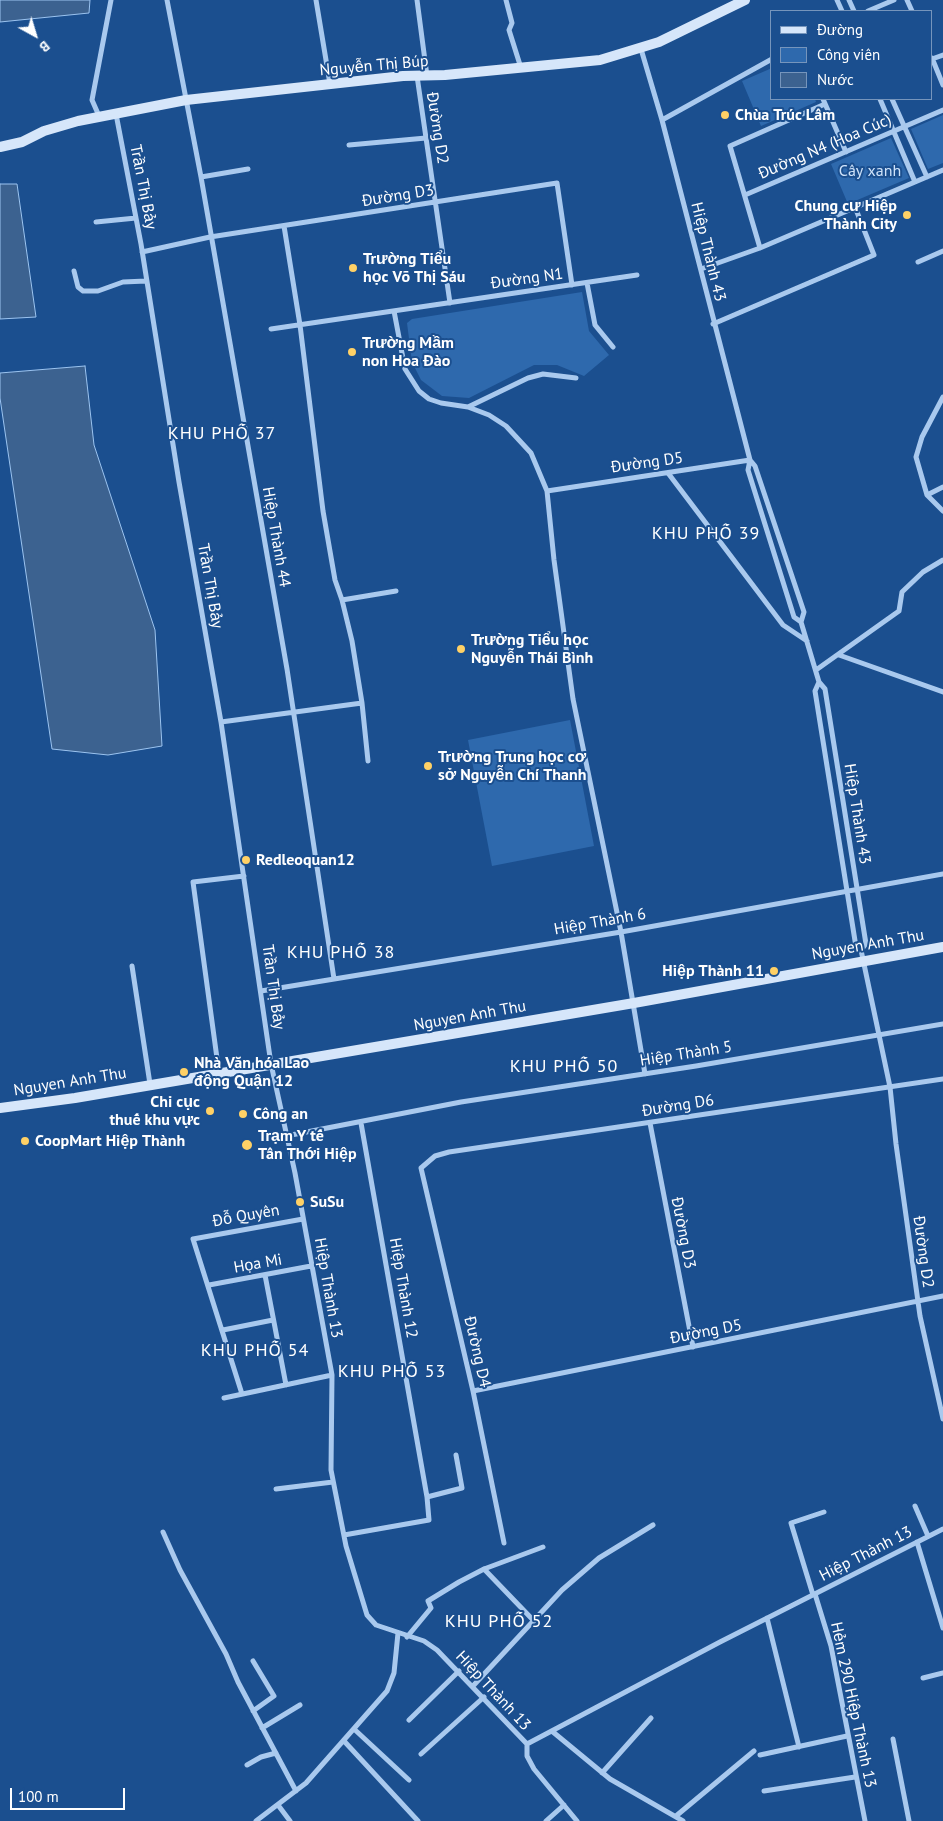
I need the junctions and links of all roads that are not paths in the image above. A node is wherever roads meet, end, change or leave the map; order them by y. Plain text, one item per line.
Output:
1 (111, 0) edge
2 (166, 0) edge
3 (316, 0) edge
4 (417, 0) edge
5 (506, 0) edge
6 (745, 0) edge
7 (894, 0) edge
8 (870, 10) edge
9 (641, 50) junction
10 (770, 60) edge
11 (933, 61) edge
12 (521, 68) junction
13 (422, 76) junction
14 (330, 84) junction
15 (943, 84) edge
16 (186, 100) junction
17 (880, 100) edge
18 (892, 100) edge
19 (824, 101) edge
20 (943, 110) edge
21 (116, 114) junction
22 (98, 116) junction
23 (662, 120) junction
24 (905, 127) junction
25 (894, 131) junction
26 (426, 138) junction
27 (349, 145) dead end
28 (0, 147) edge
29 (846, 152) junction
30 (248, 169) dead end
31 (943, 170) edge
32 (927, 177) junction
33 (201, 178) junction
34 (915, 182) junction
35 (745, 195) junction
36 (436, 203) junction
37 (855, 207) junction
38 (136, 218) junction
39 (96, 222) dead end
40 (284, 226) junction
41 (210, 237) junction
42 (760, 248) junction
43 (943, 251) edge
44 (142, 252) junction
45 (918, 262) dead end
46 (701, 269) junction
47 (74, 271) dead end
48 (638, 275) dead end
49 (146, 281) junction
50 (587, 283) junction
51 (572, 285) junction
52 (450, 303) junction
53 (394, 311) junction
54 (713, 324) junction
55 (300, 325) junction
56 (271, 329) dead end
57 (613, 347) dead end
58 (576, 378) dead end
59 (943, 396) edge
60 (468, 408) junction
61 (750, 460) junction
62 (668, 473) junction
63 (943, 487) edge
64 (547, 491) junction
65 (928, 495) junction
66 (943, 511) edge
67 (943, 560) edge
68 (396, 591) dead end
69 (342, 600) junction
70 (801, 622) junction
71 (808, 642) junction
72 (839, 655) junction
73 (816, 670) junction
74 (819, 682) junction
75 (943, 692) edge
76 (362, 703) junction
77 (293, 712) junction
78 (221, 722) junction
79 (368, 761) dead end
80 (943, 874) edge
81 (244, 876) junction
82 (857, 888) junction
83 (846, 890) junction
84 (621, 932) junction
85 (943, 947) edge
86 (862, 950) junction
87 (864, 961) junction
88 (132, 966) dead end
89 (334, 979) junction
90 (261, 991) junction
91 (634, 1003) junction
92 (943, 1024) edge
93 (879, 1036) junction
94 (271, 1064) junction
95 (219, 1073) junction
96 (645, 1074) junction
97 (943, 1079) edge
98 (150, 1084) junction
99 (890, 1087) junction
100 (0, 1108) edge
101 (361, 1122) junction
102 (650, 1123) junction
103 (286, 1136) junction
104 (421, 1168) joint
105 (303, 1219) junction
106 (311, 1266) junction
107 (265, 1275) junction
108 (209, 1285) junction
109 (943, 1296) edge
110 (918, 1303) junction
111 (273, 1320) junction
112 (222, 1330) junction
113 (692, 1347) junction
114 (332, 1375) junction
115 (286, 1384) junction
116 (473, 1391) junction
117 (242, 1394) junction
118 (224, 1398) dead end
119 (943, 1418) edge
120 (456, 1455) dead end
121 (333, 1482) junction
122 (276, 1489) dead end
123 (427, 1496) junction
124 (915, 1506) dead end
125 (824, 1512) dead end
126 (653, 1525) dead end
127 (943, 1529) edge
128 (163, 1532) dead end
129 (344, 1535) junction
130 (928, 1536) junction
131 (916, 1542) junction
132 (504, 1543) dead end
133 (543, 1547) dead end
134 (484, 1569) junction
135 (814, 1594) junction
136 (767, 1618) junction
137 (534, 1621) junction
138 (943, 1628) edge
139 (398, 1633) junction
140 (407, 1636) junction
141 (253, 1661) dead end
142 (459, 1671) junction
143 (943, 1673) edge
144 (923, 1678) dead end
145 (473, 1686) junction
146 (484, 1697) junction
147 (300, 1705) dead end
148 (253, 1711) junction
149 (651, 1718) dead end
150 (409, 1720) dead end
151 (262, 1728) junction
152 (354, 1729) junction
153 (553, 1732) junction
154 (847, 1736) junction
155 (894, 1739) dead end
156 (344, 1741) junction
157 (527, 1744) junction
158 (799, 1747) junction
159 (754, 1751) dead end
160 (276, 1753) junction
161 (421, 1754) dead end
162 (760, 1755) dead end
163 (247, 1766) dead end
164 (602, 1773) junction
165 (855, 1777) junction
166 (409, 1780) dead end
167 (296, 1790) junction
168 (764, 1790) dead end
169 (564, 1805) junction
170 (278, 1806) junction
171 (676, 1816) junction
172 (256, 1821) edge
173 (290, 1821) edge
174 (418, 1821) edge
175 (546, 1821) edge
176 (577, 1821) edge
177 (683, 1821) edge
178 (865, 1821) edge
179 (909, 1821) edge

1 - 22 street
2 - 16 street, Hiệp Thành 44
3 - 14 street
4 - 13 street, Đường D2
5 - 12 street
6 - 9 main road, Nguyễn Thị Búp
7 - 8 street
9 - 12 main road, Nguyễn Thị Búp
9 - 23 street, Hiệp Thành 43
10 - 23 street
11 - 15 street
12 - 13 main road, Nguyễn Thị Búp
13 - 14 main road, Nguyễn Thị Búp
13 - 26 street, Đường D2
14 - 16 main road, Nguyễn Thị Búp
16 - 21 main road, Nguyễn Thị Búp
16 - 33 street, Hiệp Thành 44
17 - 25 street
18 - 24 street
19 - 29 street
19 - 35 street
20 - 24 street, Đường N4 (Hoa Cúc)
21 - 22 main road, Nguyễn Thị Búp
21 - 38 street, Trần Thị Bảy
22 - 28 main road, Nguyễn Thị Búp
23 - 46 street, Hiệp Thành 43
24 - 25 street, Đường N4 (Hoa Cúc)
24 - 32 street
25 - 29 street, Đường N4 (Hoa Cúc)
25 - 34 street
26 - 27 street
26 - 36 street, Đường D2
29 - 35 street, Đường N4 (Hoa Cúc)
30 - 33 street
31 - 32 street
32 - 34 street
33 - 41 street, Hiệp Thành 44
34 - 37 street
35 - 42 street
36 - 40 street, Đường D3
36 - 51 street, Đường D3
36 - 52 street, Đường D2
37 - 42 street
37 - 54 street
38 - 39 street
38 - 44 street, Trần Thị Bảy
40 - 41 street, Đường D3
40 - 55 street
41 - 44 street, Đường D3
41 - 77 street, Hiệp Thành 44
42 - 46 street
43 - 45 street
44 - 49 street, Trần Thị Bảy
46 - 54 street, Hiệp Thành 43
47 - 49 street
48 - 50 street, Đường N1
49 - 78 street, Trần Thị Bảy
50 - 51 street, Đường N1
50 - 57 street
51 - 52 street, Đường N1
52 - 53 street, Đường N1
53 - 55 street, Đường N1
53 - 60 street
54 - 61 street, Hiệp Thành 43
55 - 56 street, Đường N1
55 - 69 street
58 - 60 street
59 - 65 street
60 - 64 street
61 - 62 street, Đường D5
61 - 70 street, Hiệp Thành 43
61 - 70 street, Hiệp Thành 43
62 - 64 street, Đường D5
62 - 71 street
63 - 65 street
64 - 84 street
65 - 66 street
67 - 72 street
68 - 69 street
69 - 76 street
70 - 71 street, Hiệp Thành 43
71 - 73 street, Hiệp Thành 43
72 - 73 street
72 - 75 street
73 - 74 street, Hiệp Thành 43
74 - 82 street, Hiệp Thành 43
74 - 83 street, Hiệp Thành 43
76 - 77 street
76 - 79 street
77 - 78 street
77 - 89 street, Hiệp Thành 44
78 - 81 street, Trần Thị Bảy
80 - 82 street, Hiệp Thành 6
81 - 90 street, Trần Thị Bảy
81 - 95 street
82 - 83 street, Hiệp Thành 6
82 - 86 street, Hiệp Thành 43
83 - 84 street, Hiệp Thành 6
83 - 86 street, Hiệp Thành 43
84 - 89 street, Hiệp Thành 6
84 - 91 street
85 - 87 main road, Nguyen Anh Thu
86 - 87 street, Hiệp Thành 43
87 - 91 main road, Nguyen Anh Thu
87 - 93 street, Hiệp Thành 43
88 - 98 street
89 - 90 street, Hiệp Thành 6
90 - 94 street, Trần Thị Bảy
91 - 94 main road, Nguyen Anh Thu
91 - 96 street
92 - 93 street, Hiệp Thành 5
93 - 96 street, Hiệp Thành 5
93 - 99 street, Hiệp Thành 43
94 - 95 main road, Nguyen Anh Thu
94 - 103 street, Hiệp Thành 13
95 - 98 main road, Nguyen Anh Thu
96 - 101 street, Hiệp Thành 5
97 - 99 street, Đường D6
98 - 100 main road, Nguyen Anh Thu
99 - 102 street, Đường D6
99 - 110 street, Đường D2
101 - 103 street, Hiệp Thành 5
101 - 123 street, Hiệp Thành 12
102 - 104 street, Đường D6
102 - 113 street, Đường D3
103 - 105 street, Hiệp Thành 13
104 - 116 street, Đường D4
105 - 106 street, Hiệp Thành 13
105 - 108 street, Đỗ Quyên
106 - 107 street, Họa Mi
106 - 114 street, Hiệp Thành 13
107 - 108 street, Họa Mi
107 - 111 street
108 - 112 street
109 - 110 street, Đường D5
110 - 113 street, Đường D5
110 - 119 street, Đường D2
111 - 112 street
111 - 115 street
112 - 117 street
113 - 116 street, Đường D5
114 - 115 street
114 - 121 street, Hiệp Thành 13
115 - 117 street
116 - 132 street, Đường D4
117 - 118 street
120 - 123 street
121 - 122 street
121 - 129 street, Hiệp Thành 13
123 - 129 street, Hiệp Thành 12
124 - 130 street
125 - 135 street, Hẻm 290 Hiệp Thành 13
126 - 137 street
127 - 130 street, Hiệp Thành 13
128 - 148 street
129 - 139 street, Hiệp Thành 13
130 - 131 street, Hiệp Thành 13
131 - 135 street, Hiệp Thành 13
131 - 138 street
133 - 134 street
134 - 137 street
134 - 140 street
135 - 136 street, Hiệp Thành 13
135 - 154 street, Hẻm 290 Hiệp Thành 13
136 - 153 street, Hiệp Thành 13
136 - 158 street
137 - 145 street
139 - 140 street, Hiệp Thành 13
139 - 152 street
140 - 142 street, Hiệp Thành 13
141 - 148 street
142 - 145 street, Hiệp Thành 13
142 - 150 street
143 - 144 street
145 - 146 street, Hiệp Thành 13
146 - 157 street, Hiệp Thành 13
146 - 161 street
147 - 151 street
148 - 151 street
149 - 164 street
151 - 160 street
152 - 156 street
152 - 166 street
153 - 157 street, Hiệp Thành 13
153 - 164 street
154 - 158 street
154 - 165 street, Hẻm 290 Hiệp Thành 13
155 - 179 street
156 - 167 street
156 - 174 street
157 - 169 street
158 - 162 street
159 - 171 street
160 - 163 street
160 - 167 street
164 - 171 street
165 - 168 street
165 - 178 street, Hẻm 290 Hiệp Thành 13
167 - 170 street
169 - 175 street
169 - 176 street
170 - 172 street
170 - 173 street
171 - 177 street

